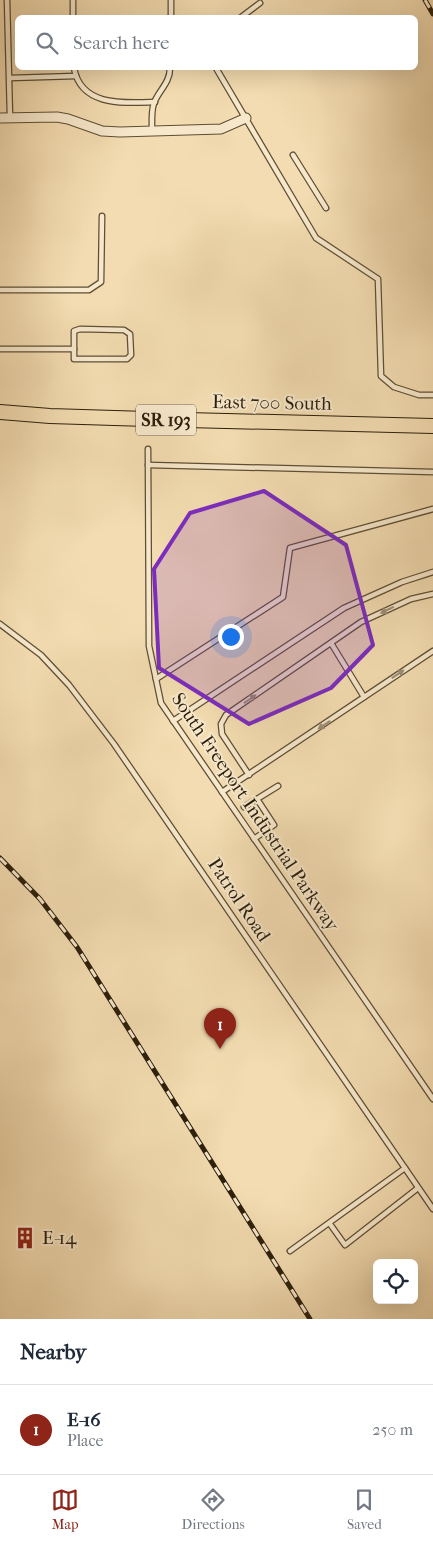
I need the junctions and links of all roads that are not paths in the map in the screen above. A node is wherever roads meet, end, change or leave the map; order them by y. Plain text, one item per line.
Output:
1 (7, 0) edge
2 (73, 0) edge
3 (171, 0) edge
4 (260, 3) dead end
5 (73, 15) edge
6 (171, 15) edge
7 (244, 15) edge
8 (74, 70) edge
9 (170, 70) edge
10 (217, 70) edge
11 (76, 76) junction
12 (10, 78) junction
13 (155, 102) junction
14 (10, 117) junction
15 (0, 118) edge
16 (246, 118) junction
17 (152, 131) junction
18 (293, 154) dead end
19 (326, 208) dead end
20 (102, 216) dead end
21 (0, 290) edge
22 (0, 348) edge
23 (74, 348) junction
24 (433, 395) edge
25 (0, 412) edge
26 (433, 426) edge
27 (148, 449) dead end
28 (148, 465) junction
29 (433, 472) edge
30 (433, 509) edge
31 (433, 572) edge
32 (433, 594) edge
33 (0, 624) edge
34 (331, 643) junction
35 (433, 651) edge
36 (156, 679) junction
37 (364, 697) junction
38 (173, 721) junction
39 (249, 775) junction
40 (278, 786) dead end
41 (222, 792) junction
42 (257, 799) junction
43 (244, 808) dead end
44 (254, 839) junction
45 (433, 1099) edge
46 (405, 1168) junction
47 (418, 1188) junction
48 (433, 1209) edge
49 (330, 1224) junction
50 (290, 1252) dead end

1 - 12 lane
2 - 5 lane
3 - 6 lane
4 - 7 lane
8 - 11 lane
9 - 13 lane
10 - 16 lane
11 - 12 lane
11 - 13 lane
12 - 14 lane
13 - 17 lane
14 - 15 street
14 - 17 street
16 - 17 street
16 - 24 lane
18 - 19 lane
20 - 21 lane
22 - 23 lane
23 - 23 lane
25 - 26 main road, East 700 South / SR 193
27 - 28 lane, South Freeport Industrial Parkway
28 - 29 lane
28 - 36 lane, South Freeport Industrial Parkway
30 - 36 lane
31 - 38 lane
32 -> 34 lane
33 - 46 lane, Patrol Road
34 - 37 lane
39 -> 34 lane
37 -> 35 lane
36 - 38 lane, South Freeport Industrial Parkway
37 -> 39 lane
38 - 41 lane, South Freeport Industrial Parkway
39 - 41 lane
40 - 42 lane
41 - 44 lane, South Freeport Industrial Parkway
42 - 43 lane
42 - 44 lane
44 - 45 lane, South Freeport Industrial Parkway
46 - 47 lane, Patrol Road
46 - 49 lane
47 - 48 lane, Patrol Road
47 - 49 lane
49 - 50 lane

